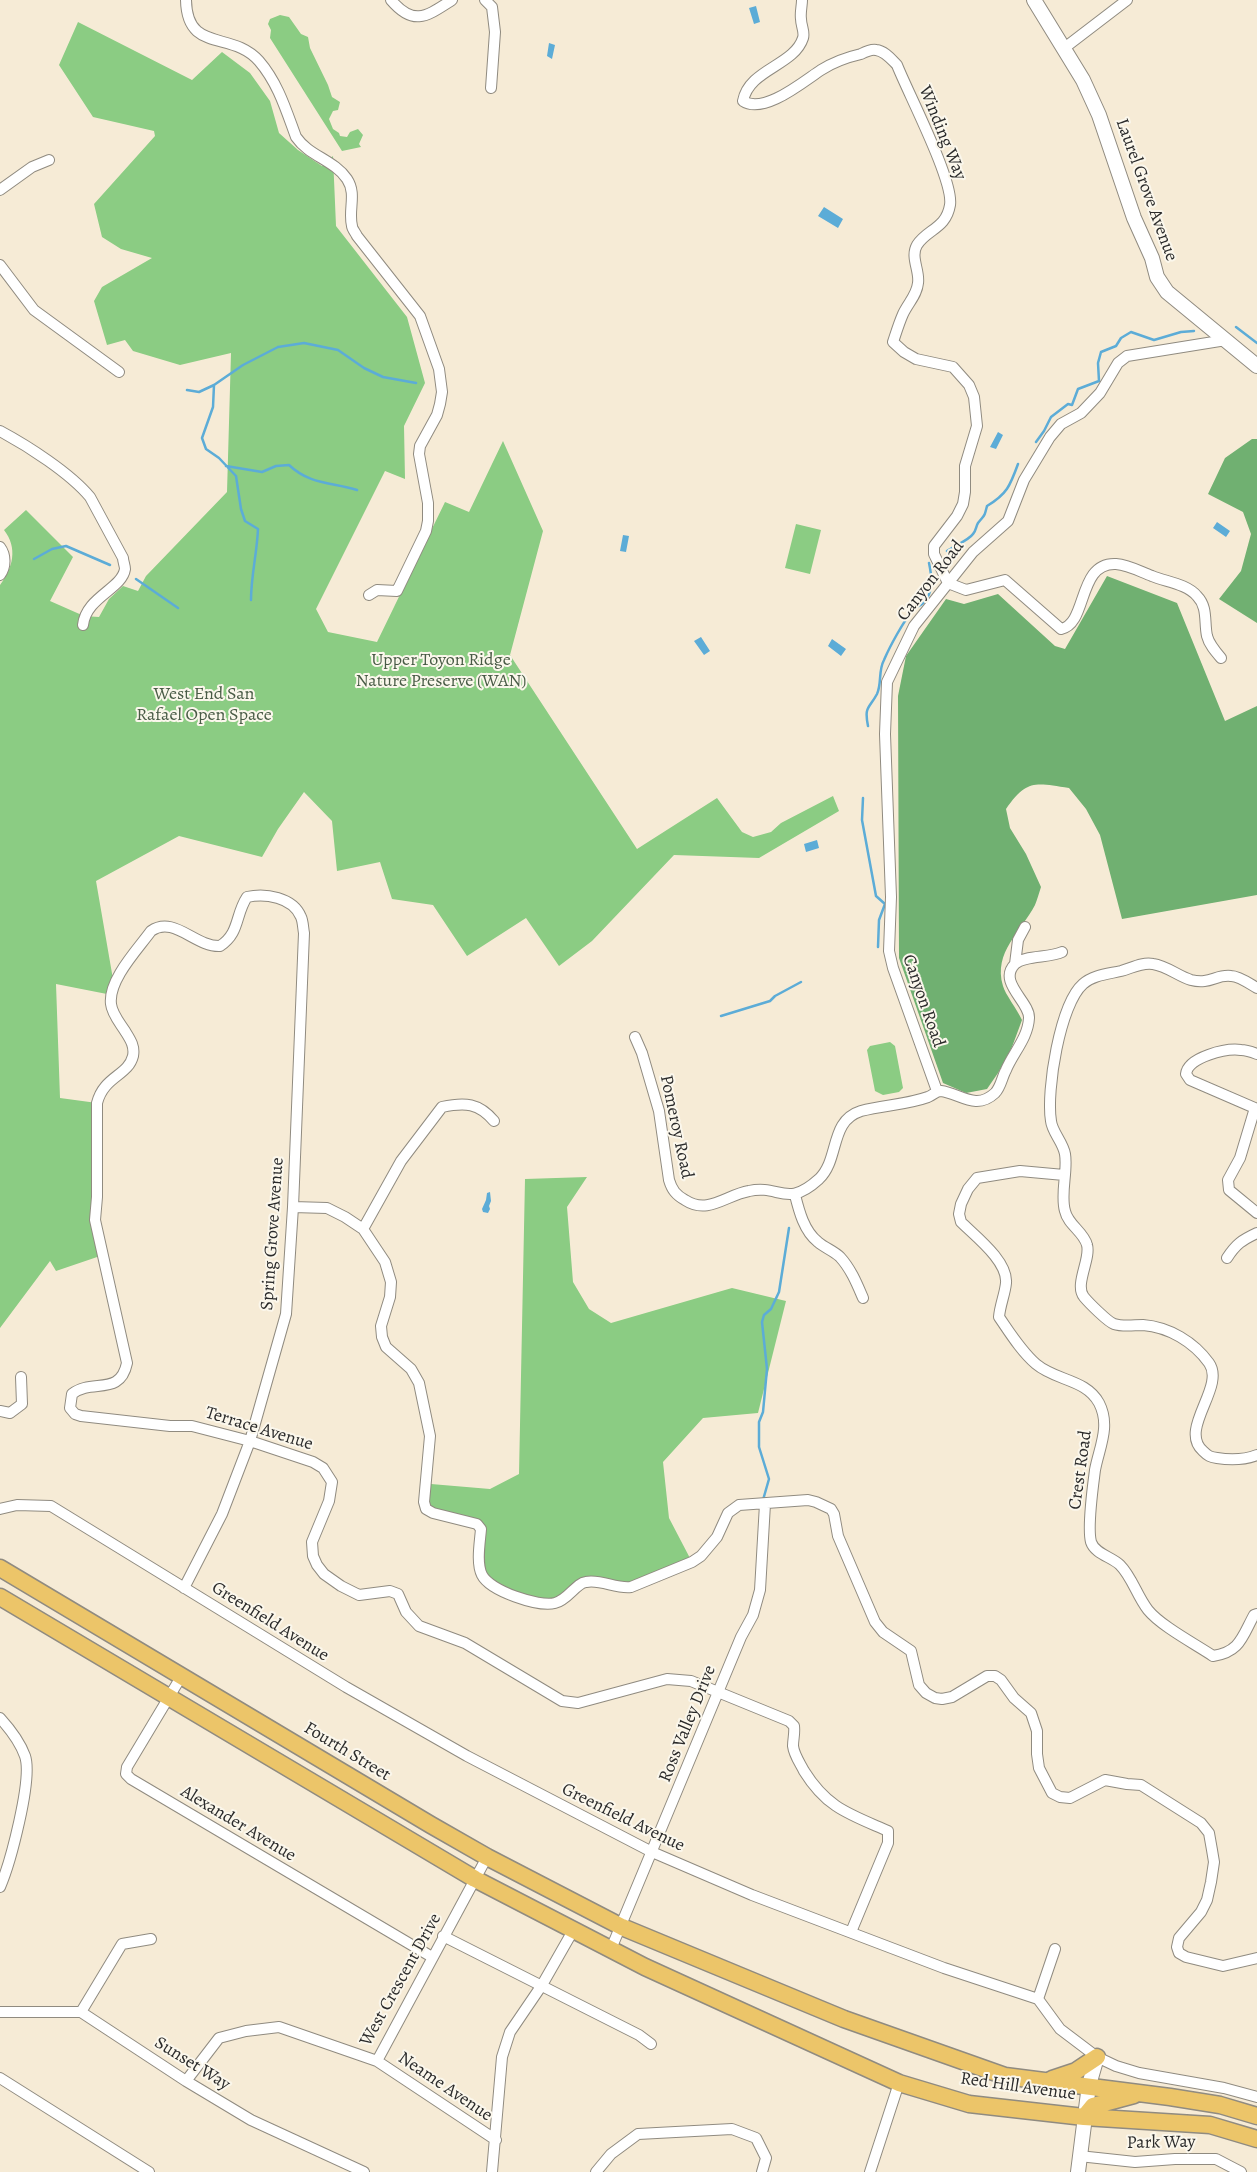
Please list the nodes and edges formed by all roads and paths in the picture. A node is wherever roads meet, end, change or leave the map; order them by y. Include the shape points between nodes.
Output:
1 (186, 0) edge
2 (391, 0) edge
3 (452, 0) edge
4 (485, 0) edge
5 (802, 0) edge
6 (1034, 0) edge
7 (1127, 0) edge
8 (1063, 49) junction
9 (491, 88) dead end
10 (49, 160) dead end
11 (0, 190) edge
12 (0, 265) edge
13 (1226, 340) junction
14 (1257, 366) edge
15 (119, 372) dead end
16 (0, 431) edge
17 (0, 547) edge
18 (0, 575) edge
19 (948, 583) junction
20 (369, 594) dead end
21 (83, 625) dead end
22 (1220, 658) dead end
23 (1025, 927) dead end
24 (1062, 952) dead end
25 (303, 955) joint
26 (1016, 964) junction
27 (1257, 988) edge
28 (635, 1037) dead end
29 (1257, 1054) edge
30 (937, 1092) junction
31 (1256, 1108) edge
32 (494, 1121) dead end
33 (1064, 1175) junction
34 (795, 1195) junction
35 (293, 1207) junction
36 (1257, 1213) edge
37 (363, 1229) junction
38 (1257, 1233) edge
39 (1227, 1258) dead end
40 (863, 1298) dead end
41 (21, 1377) dead end
42 (0, 1411) edge
43 (250, 1441) junction
44 (1257, 1455) edge
45 (765, 1504) junction
46 (0, 1509) edge
47 (0, 1568) edge
48 (184, 1588) junction
49 (0, 1597) edge
50 (1257, 1614) edge
51 (181, 1677) junction
52 (719, 1692) junction
53 (168, 1698) junction
54 (0, 1718) edge
55 (652, 1852) junction
56 (487, 1857) junction
57 (475, 1879) junction
58 (0, 1887) edge
59 (622, 1927) junction
60 (574, 1929) junction
61 (851, 1932) junction
62 (443, 1936) junction
63 (151, 1939) dead end
64 (611, 1949) junction
65 (1055, 1949) dead end
66 (684, 1953) joint
67 (432, 1957) junction
68 (1257, 1958) edge
69 (542, 1985) junction
70 (1038, 1999) junction
71 (0, 2012) edge
72 (81, 2012) junction
73 (651, 2044) dead end
74 (1096, 2057) junction
75 (377, 2060) junction
76 (0, 2078) edge
77 (186, 2081) junction
78 (1047, 2081) junction
79 (899, 2084) junction
80 (1089, 2085) junction
81 (1141, 2092) junction
82 (1257, 2097) edge
83 (1257, 2116) edge
84 (1084, 2117) junction
85 (1257, 2139) edge
86 (496, 2140) junction
87 (1079, 2156) junction
88 (149, 2172) edge
89 (364, 2172) edge
90 (492, 2172) edge
91 (596, 2172) edge
92 (762, 2172) edge
93 (870, 2172) edge
94 (1078, 2172) edge
95 (1241, 2172) edge

1 - 20 street via 186,14 192,27 198,33 238,47 258,60 279,90 296,137 331,162 347,179 352,189 352,226 420,316 439,369 440,404 419,454 428,510 426,531 397,591 377,590
2 - 3 street via 401,12 413,16 427,16
4 - 9 street via 492,7 495,32
5 - 19 street, Winding Way via 803,38 794,51 750,84 743,101 759,105 793,91 823,69 857,55 875,50 886,54 897,66 942,168 948,189 950,203 947,216 917,246 914,254 918,281 916,291 893,342 916,359 953,367 969,384 974,397 977,426 965,466 963,504 934,546 934,554
6 - 8 street, Laurel Grove Avenue
7 - 8 street
8 - 13 street, Laurel Grove Avenue via 1083,80 1099,115 1157,277 1167,292
10 - 11 street via 32,167
12 - 15 street via 34,310
13 - 14 street, Laurel Grove Avenue
13 - 19 street, Canyon Road via 1128,356 1118,363 1100,392 1081,413 1061,424 1050,437 1024,480 1008,522 973,552
16 - 21 street via 83,489 122,558 125,569 122,578 92,604 84,616
17 - 18 street via 5,563
19 - 22 street via 966,590 1005,580 1061,629 1075,618 1095,573 1106,565 1126,566 1192,590 1203,604 1209,642
19 - 30 street, Canyon Road via 914,626 887,682 885,734 891,897 889,951
23 - 26 street via 1018,940
24 - 26 street via 1021,960
25 - 35 street, Spring Grove Avenue
25 - 43 street, Terrace Avenue via 304,933 300,915 292,905 260,894 247,896 233,934 220,946 205,944 164,925 151,931 118,976 112,995 114,1013 134,1047 131,1064 104,1085 97,1103 96,1228 127,1363 122,1378 112,1384 77,1390 72,1394 70,1408 81,1416 192,1426
26 - 30 street via 1010,979 1029,1019 998,1090 979,1101
27 - 33 street via 1232,976 1203,983 1189,980 1154,964 1140,964 1098,975 1085,982 1071,999 1049,1097 1051,1123 1066,1157
28 - 34 street, Pomeroy Road via 659,1111 669,1180 676,1194 686,1202 702,1206 719,1203 750,1190
29 - 31 street via 1240,1050 1212,1054 1186,1068 1190,1080
30 - 34 street via 919,1100 853,1115 840,1128 826,1171
31 - 36 street via 1240,1158 1228,1180 1229,1190
32 - 37 street via 485,1110 471,1105 442,1106 401,1161
33 - 44 street via 1064,1210 1087,1243 1081,1288 1083,1296 1114,1324 1161,1330 1183,1338 1198,1350 1211,1366 1211,1387 1195,1431 1197,1446 1209,1457 1230,1460
33 - 50 street, Crest Road via 1020,1171 977,1178 968,1189 959,1214 961,1222 1001,1263 1006,1282 999,1317 1019,1345 1037,1365 1085,1387 1100,1404 1104,1432 1095,1470 1091,1542 1124,1569 1149,1611 1213,1656 1232,1652
34 - 40 street via 807,1228 815,1239 845,1263
35 - 37 street via 327,1208
35 - 43 street, Spring Grove Avenue via 286,1314
37 - 45 street via 385,1262 391,1282 381,1326 382,1337 386,1347 411,1369 419,1382 430,1436 426,1509 477,1524 480,1529 480,1568 482,1576 491,1585 544,1603 555,1603 582,1582 631,1587 701,1556 717,1537 732,1509
38 - 39 street via 1242,1239
41 - 42 street via 22,1404 10,1413
43 - 48 street, Spring Grove Avenue via 222,1514
43 - 52 street, Terrace Avenue via 313,1462 329,1476 330,1501 312,1542 313,1556 324,1574 350,1592 359,1595 390,1591 398,1594 406,1612 419,1626 465,1643 562,1701 578,1703 667,1679 691,1681
45 - 52 street, Ross Valley Drive via 757,1603
45 - 68 street via 808,1500 826,1506 834,1514 838,1536 875,1622 883,1632 910,1651 926,1693 942,1700 986,1676 1001,1680 1031,1713 1037,1731 1039,1768 1052,1793 1070,1798 1105,1780 1141,1785 1201,1823 1209,1833 1214,1862 1211,1882 1201,1912 1179,1938 1179,1954 1223,1966
46 - 48 street, Greenfield Avenue via 18,1505 51,1506
47 - 51 main road, Fourth Street
48 - 55 street, Greenfield Avenue via 467,1756
49 - 53 main road
51 - 53 street, Alexander Avenue
51 - 56 main road, Fourth Street
52 - 55 street, Ross Valley Drive
52 - 61 street, Terrace Avenue via 794,1726 795,1754 815,1789 844,1812 888,1831 888,1843
53 - 57 main road
53 - 67 street, Alexander Avenue via 127,1767 126,1774 131,1779
54 - 58 street via 12,1730 26,1758 24,1796 8,1868
55 - 59 street, Ross Valley Drive
55 - 61 street, Greenfield Avenue via 752,1895
56 - 57 street, West Crescent Drive
56 - 59 main road, Fourth Street
57 - 60 main road
57 - 62 street, West Crescent Drive
59 - 64 street, Ross Valley Drive
59 - 66 main road, Fourth Street
60 - 64 main road
60 - 69 street
61 - 70 street, Greenfield Avenue via 944,1968
62 - 67 street, West Crescent Drive
62 - 69 street
63 - 72 street via 122,1944
64 - 79 main road, Red Hill Avenue
65 - 70 street
66 - 78 main road, Red Hill Avenue via 844,2019 1005,2076
67 - 75 street, West Crescent Drive
69 - 73 street
69 - 86 street via 510,2032 502,2057
70 - 74 street via 1060,2029
71 - 72 street
72 - 77 street, Sunset Way
74 - 78 main road via 1076,2071
74 - 80 street
74 - 82 street via 1140,2073
75 - 77 street, West Crescent Drive via 279,2027 219,2038
75 - 86 street, Neame Avenue
76 - 88 street
77 - 89 street, Sunset Way via 251,2120
78 - 80 main road, Red Hill Avenue
79 - 84 main road, Red Hill Avenue via 969,2104
79 - 93 street
80 - 81 main road, Red Hill Avenue
80 - 84 street
81 - 83 main road, Red Hill Avenue via 1220,2105
81 - 84 main road via 1093,2106
84 - 85 main road, Red Hill Avenue via 1210,2125
84 - 87 street
86 - 90 street
87 - 94 street
87 - 95 street, Park Way via 1135,2162 1216,2158
91 - 92 street via 611,2154 638,2134 732,2129 756,2138 766,2158

